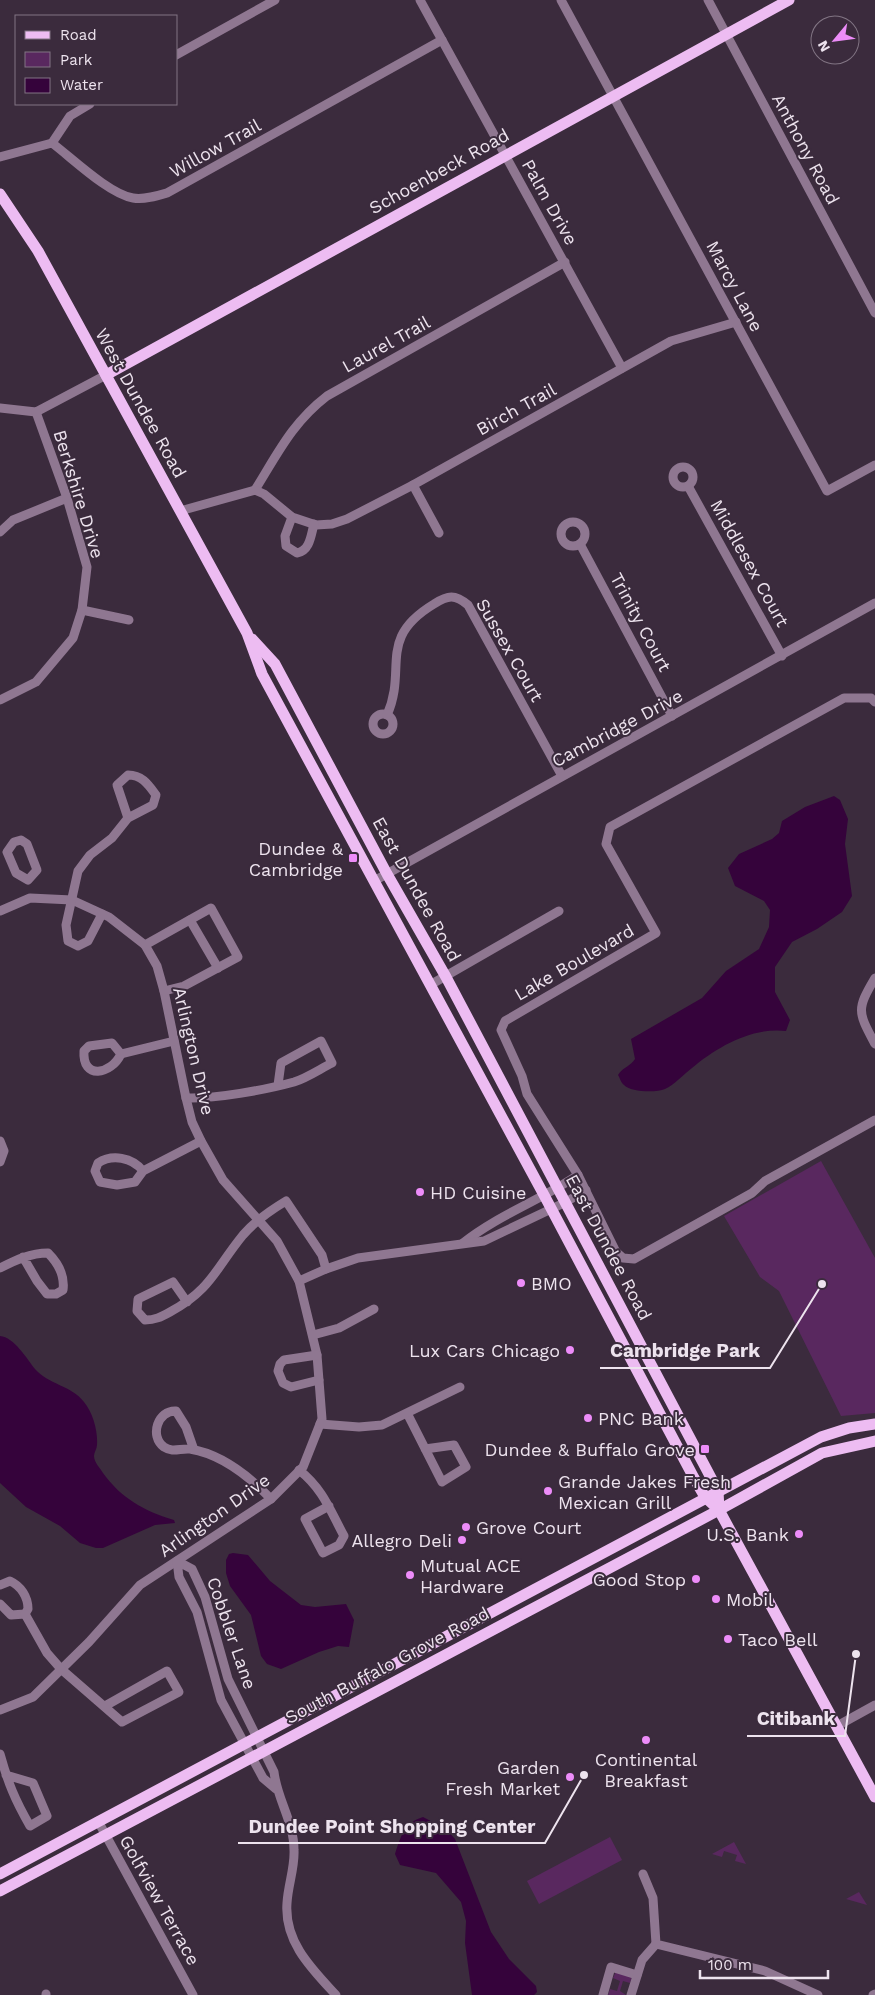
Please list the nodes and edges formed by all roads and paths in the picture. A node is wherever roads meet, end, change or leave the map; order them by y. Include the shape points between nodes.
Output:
1 (276, 0) edge
2 (420, 0) edge
3 (562, 0) edge
4 (708, 0) edge
5 (789, 0) edge
6 (726, 33) junction
7 (442, 40) junction
8 (178, 54) edge
9 (613, 96) junction
10 (88, 105) edge
11 (52, 143) junction
12 (505, 155) junction
13 (0, 156) edge
14 (0, 194) edge
15 (565, 262) junction
16 (875, 313) edge
17 (736, 322) junction
18 (622, 368) junction
19 (106, 375) junction
20 (0, 408) edge
21 (36, 412) junction
22 (875, 465) edge
23 (413, 485) junction
24 (688, 486) dead end
25 (255, 490) junction
26 (67, 498) junction
27 (180, 511) junction
28 (292, 517) junction
29 (314, 524) junction
30 (0, 532) edge
31 (439, 533) dead end
32 (580, 544) dead end
33 (875, 603) edge
34 (82, 610) junction
35 (129, 620) dead end
36 (247, 633) junction
37 (782, 656) junction
38 (0, 700) edge
39 (875, 702) edge
40 (387, 715) dead end
41 (672, 716) junction
42 (562, 776) junction
43 (128, 818) junction
44 (387, 874) junction
45 (28, 880) dead end
46 (374, 881) junction
47 (30, 898) junction
48 (72, 900) junction
49 (0, 911) edge
50 (559, 911) dead end
51 (102, 914) junction
52 (190, 920) junction
53 (145, 945) junction
54 (218, 968) junction
55 (446, 977) junction
56 (875, 978) edge
57 (430, 985) junction
58 (164, 991) junction
59 (174, 1042) junction
60 (875, 1044) edge
61 (121, 1054) dead end
62 (278, 1085) junction
63 (186, 1098) junction
64 (875, 1120) edge
65 (0, 1141) edge
66 (201, 1141) junction
67 (0, 1162) edge
68 (143, 1171) junction
69 (578, 1175) junction
70 (558, 1189) junction
71 (586, 1190) junction
72 (544, 1195) junction
73 (566, 1202) junction
74 (552, 1209) junction
75 (260, 1220) junction
76 (464, 1243) junction
77 (23, 1257) junction
78 (0, 1268) edge
79 (326, 1269) junction
80 (299, 1281) junction
81 (187, 1302) junction
82 (374, 1310) dead end
83 (314, 1335) junction
84 (317, 1355) junction
85 (319, 1380) junction
86 (460, 1387) dead end
87 (408, 1415) junction
88 (320, 1424) junction
89 (875, 1424) edge
90 (875, 1441) edge
91 (425, 1449) junction
92 (194, 1450) junction
93 (299, 1470) junction
94 (718, 1490) junction
95 (705, 1497) junction
96 (271, 1499) junction
97 (329, 1506) junction
98 (719, 1510) junction
99 (177, 1561) junction
100 (0, 1585) edge
101 (0, 1604) edge
102 (25, 1614) junction
103 (61, 1669) junction
104 (875, 1705) edge
105 (105, 1706) junction
106 (0, 1710) edge
107 (837, 1726) junction
108 (260, 1743) junction
109 (247, 1749) junction
110 (0, 1754) edge
111 (6, 1775) junction
112 (276, 1789) junction
113 (875, 1797) edge
114 (98, 1821) junction
115 (106, 1835) junction
116 (0, 1874) edge
117 (643, 1874) dead end
118 (0, 1891) edge
119 (656, 1944) junction
120 (637, 1975) junction
121 (193, 1995) edge
122 (336, 1995) edge
123 (604, 1995) edge
124 (631, 1995) edge
125 (818, 1995) edge

1 - 8 street
2 - 7 street, Palm Drive
3 - 9 street, Marcy Lane
4 - 6 street, Anthony Road
5 - 6 main road, Schoenbeck Road
6 - 9 main road, Schoenbeck Road
6 - 16 street, Anthony Road
7 - 11 street, Willow Trail via 167,194 152,198 133,198 116,192
7 - 12 street, Palm Drive
9 - 12 main road, Schoenbeck Road
9 - 17 street, Marcy Lane
10 - 11 street via 70,116
11 - 13 street
12 - 15 street, Palm Drive
12 - 19 main road, Schoenbeck Road
14 - 19 main road, West Dundee Road via 38,251
15 - 18 street, Palm Drive
15 - 25 street, Laurel Trail via 327,396 294,426
17 - 18 street, Birch Trail via 671,341
17 - 22 street, Marcy Lane via 827,491
18 - 23 street, Birch Trail
19 - 21 street
19 - 27 main road, West Dundee Road
20 - 21 street
21 - 26 street, Berkshire Drive
23 - 29 street, Birch Trail via 347,519 332,524
23 - 31 street
24 - 37 street, Middlesex Court
25 - 27 street
25 - 28 street, Birch Trail
26 - 30 street via 13,520
26 - 34 street, Berkshire Drive via 86,567
27 - 36 main road, West Dundee Road
28 - 29 street, Birch Trail
28 - 29 street via 285,536 286,546 297,553 307,548
32 - 41 street, Trinity Court
33 - 37 street, Cambridge Drive
34 - 35 street
34 - 38 street, Berkshire Drive via 73,638 36,682
36 - 44 main road, East Dundee Road via 275,664
36 - 46 main road, East Dundee Road via 262,674
37 - 41 street, Cambridge Drive
39 - 69 street, Lake Boulevard via 871,698 844,698 610,827 606,844 656,933 505,1021 501,1030 527,1094
40 - 42 street, Sussex Court via 391,706 396,657 405,628 418,614 438,602 451,596 459,597 468,605
41 - 42 street, Cambridge Drive
42 - 44 street, Cambridge Drive
43 - 43 street via 153,805 156,795 137,775 128,776 117,785
43 - 48 street via 112,838 90,855 78,872
44 - 46 street, Cambridge Drive
44 - 55 main road, East Dundee Road
45 - 47 street
46 - 57 main road, East Dundee Road
47 - 48 street, Arlington Drive
47 - 49 street, Arlington Drive
48 - 51 street, Arlington Drive
48 - 51 street via 66,925 68,941 73,945 88,941
50 - 55 street
51 - 53 street, Arlington Drive
52 - 53 street
52 - 54 street
52 - 54 street via 211,908 238,957
53 - 58 street, Arlington Drive via 157,966
54 - 58 street via 184,986
55 - 57 street
55 - 70 main road, East Dundee Road
56 - 60 street via 862,999 860,1013
57 - 72 main road, East Dundee Road
58 - 59 street, Arlington Drive
59 - 61 street
59 - 63 street, Arlington Drive
62 - 62 street via 332,1063 322,1041 281,1063
62 - 63 street via 221,1096
63 - 66 street, Arlington Drive
64 - 71 street, Lake Boulevard via 765,1181 752,1194 634,1259 623,1258 616,1252
65 - 67 street via 4,1151
66 - 68 street
66 - 75 street, Arlington Drive via 223,1180
68 - 68 street via 126,1159 115,1158 98,1163 95,1171 100,1182 117,1185 135,1182
69 - 70 street
69 - 71 street, Lake Boulevard
70 - 72 street
70 - 73 main road, East Dundee Road
71 - 73 street
72 - 74 main road, East Dundee Road
72 - 76 street via 479,1231
73 - 74 street
73 - 94 main road, East Dundee Road
74 - 76 street via 484,1241
74 - 95 main road, East Dundee Road
75 - 79 street via 286,1201 322,1254
75 - 80 street, Arlington Drive via 277,1241
75 - 81 street via 244,1234 209,1283
76 - 79 street via 358,1258
77 - 77 street via 36,1282 47,1294 64,1290 64,1279 48,1253
77 - 78 street
79 - 80 street
80 - 83 street, Arlington Drive
81 - 81 street via 172,1282 138,1299 137,1310 144,1320 154,1320
82 - 83 street via 339,1328
83 - 84 street, Arlington Drive
84 - 85 street, Arlington Drive
84 - 85 street via 284,1360 278,1372 283,1383 291,1387
85 - 88 street, Arlington Drive
86 - 87 street
87 - 88 street via 382,1425
87 - 91 street
88 - 93 street, Arlington Drive
89 - 94 main road, South Buffalo Grove Road via 821,1437
90 - 98 main road, South Buffalo Grove Road via 822,1453
91 - 91 street via 442,1482 466,1467 454,1445
92 - 92 street via 186,1426 176,1411 169,1410 160,1418 156,1432 160,1444 175,1451
92 - 96 street via 210,1454 255,1482
93 - 96 street, Arlington Drive
93 - 97 street via 316,1484
94 - 95 main road, South Buffalo Grove Road
94 - 98 main road, East Dundee Road
95 - 98 main road, East Dundee Road
95 - 108 main road, South Buffalo Grove Road
96 - 99 street, Arlington Drive
97 - 97 street via 305,1519 323,1553 339,1545 344,1536
98 - 107 main road
98 - 108 main road, South Buffalo Grove Road
99 - 103 street, Arlington Drive via 140,1585
99 - 108 street, Cobbler Lane via 192,1569 205,1597 228,1679
99 - 109 street, Cobbler Lane via 179,1577 197,1612 216,1687
100 - 102 street via 10,1581 17,1584 28,1605
101 - 102 street via 11,1615
102 - 103 street via 47,1653
103 - 105 street
103 - 106 street, Arlington Drive via 33,1697
104 - 107 street
105 - 105 street via 122,1722 179,1692 168,1671
107 - 113 main road
108 - 109 main road, South Buffalo Grove Road
108 - 112 street, Cobbler Lane via 274,1772
109 - 112 street, Cobbler Lane via 263,1778
109 - 114 main road, South Buffalo Grove Road
109 - 115 main road, South Buffalo Grove Road
110 - 111 street
111 - 111 street via 10,1790 30,1826 48,1816 33,1783
112 - 122 street via 291,1826 294,1850 287,1906 293,1941 304,1960
114 - 115 street, Golfview Terrace
114 - 116 main road, South Buffalo Grove Road
115 - 118 main road, South Buffalo Grove Road
115 - 121 street, Golfview Terrace
117 - 119 street via 653,1898
119 - 120 street via 642,1960
119 - 125 street via 765,1971
120 - 123 street via 612,1967
120 - 124 street

